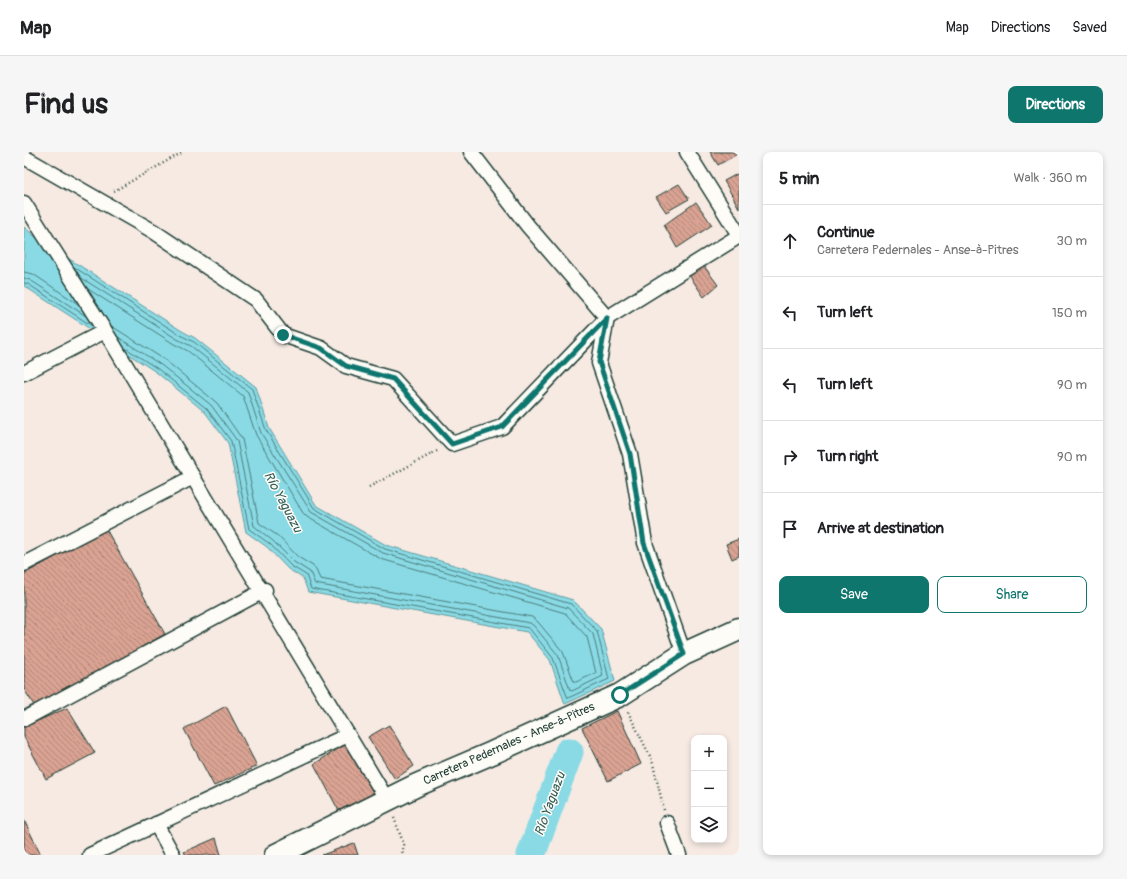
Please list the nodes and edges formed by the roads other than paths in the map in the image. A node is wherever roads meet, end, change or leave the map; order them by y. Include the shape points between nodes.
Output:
1 (471, 152) edge
2 (687, 152) edge
3 (24, 157) edge
4 (24, 203) edge
5 (739, 236) edge
6 (607, 318) junction
7 (105, 331) junction
8 (24, 373) edge
9 (193, 477) junction
10 (24, 564) edge
11 (265, 590) dead end
12 (739, 629) edge
13 (684, 654) junction
14 (24, 719) edge
15 (348, 735) junction
16 (387, 800) junction
17 (667, 823) road end
18 (156, 824) junction
19 (90, 855) edge
20 (173, 855) edge
21 (276, 855) edge
22 (679, 855) edge

1 - 6 street via 528,226
2 - 5 street
3 - 6 street via 153,231 256,300 283,335 321,348 346,366 393,379 452,444 502,427
4 - 7 street
5 - 6 street
6 - 13 street via 599,362 630,454 644,543
7 - 8 street
7 - 9 street
9 - 10 street
9 - 15 street
11 - 14 street
12 - 13 main road, Carretera Pedernales - Anse-à-Pitres
13 - 16 main road, Carretera Pedernales - Anse-à-Pitres via 620,695
15 - 16 street
15 - 18 street
16 - 21 main road, Carretera Pedernales - Anse-à-Pitres
17 - 22 street
18 - 19 street
18 - 20 street

